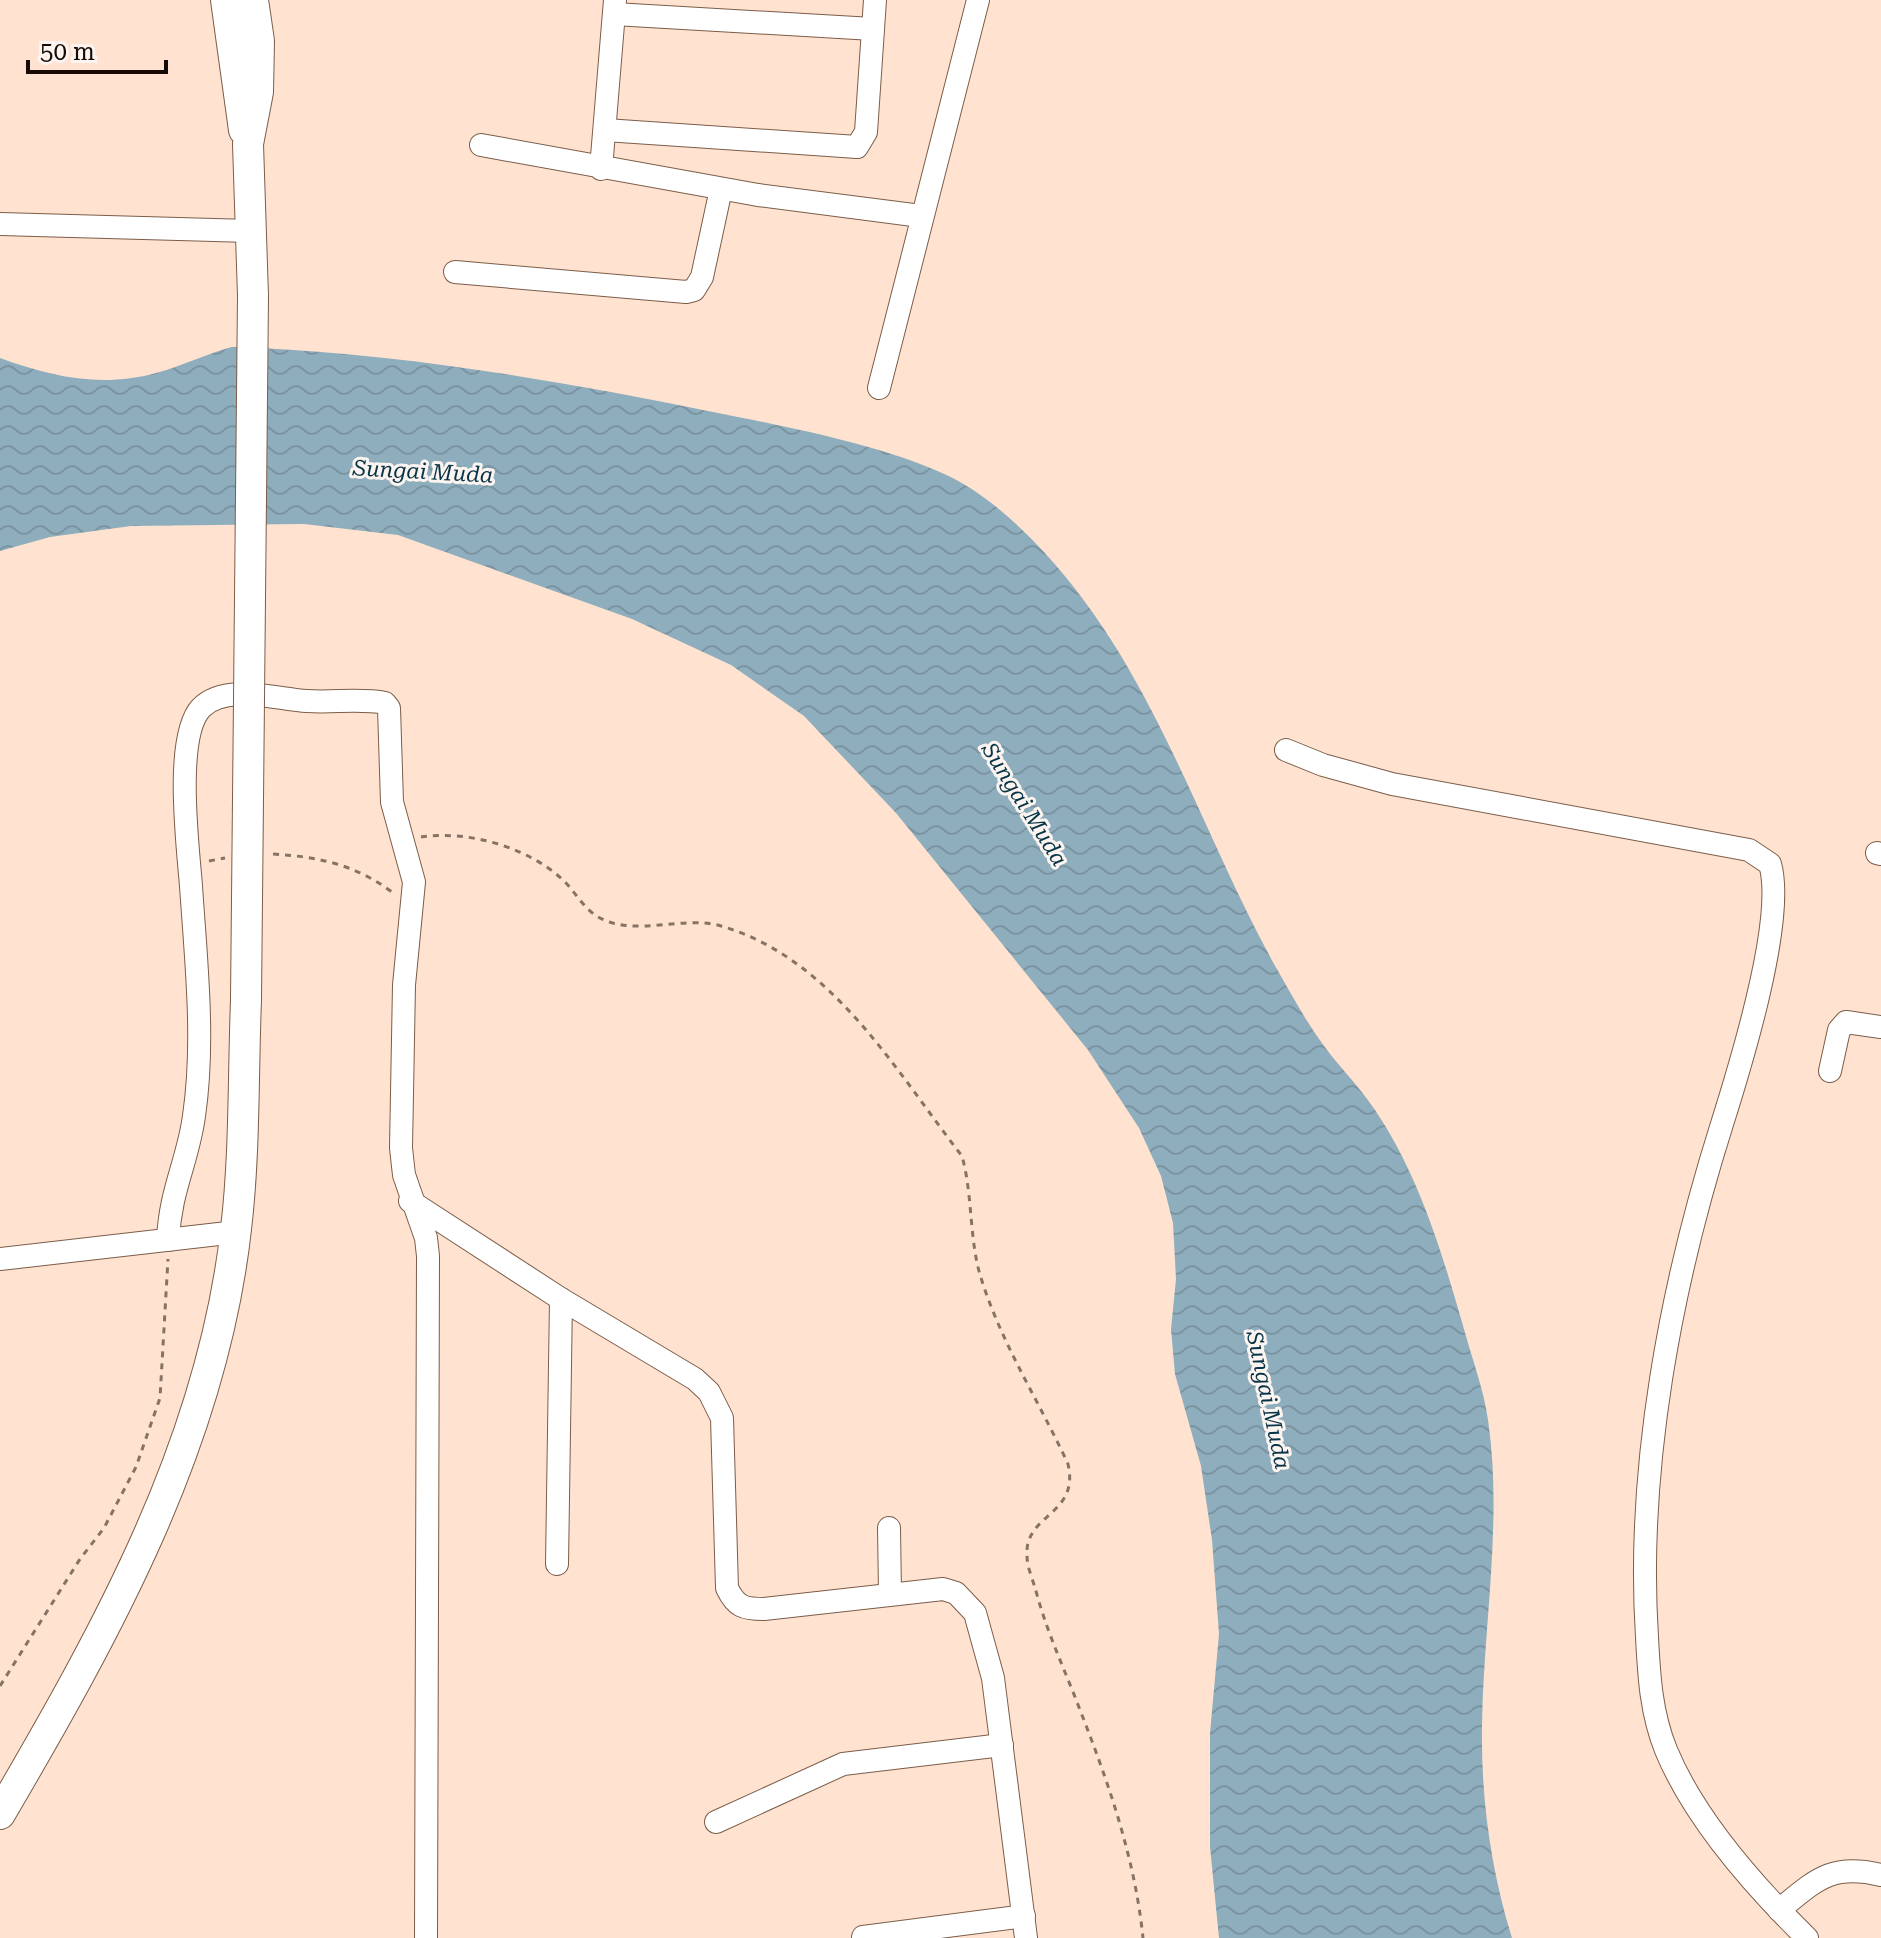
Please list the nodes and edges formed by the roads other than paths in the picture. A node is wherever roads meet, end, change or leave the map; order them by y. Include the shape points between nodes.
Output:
1 (226, 0) edge
2 (253, 0) edge
3 (875, 0) edge
4 (978, 0) edge
5 (615, 7) edge
6 (873, 29) junction
7 (605, 130) junction
8 (248, 144) junction
9 (481, 145) dead end
10 (601, 169) junction
11 (721, 189) junction
12 (921, 216) junction
13 (0, 224) edge
14 (250, 231) junction
15 (455, 272) dead end
16 (879, 388) dead end
17 (1286, 750) dead end
18 (1881, 1027) edge
19 (1830, 1071) dead end
20 (410, 1201) junction
21 (236, 1232) junction
22 (168, 1240) junction
23 (0, 1259) edge
24 (561, 1299) junction
25 (889, 1528) dead end
26 (557, 1564) dead end
27 (890, 1593) junction
28 (1002, 1745) junction
29 (0, 1814) edge
30 (716, 1822) dead end
31 (1881, 1875) edge
32 (1779, 1910) junction
33 (1025, 1927) edge
34 (863, 1937) edge
35 (426, 1938) edge
36 (1807, 1938) edge

1 - 8 main road via 239,114
2 - 8 main road via 258,92
3 - 6 street
4 - 12 street
5 - 6 street
5 - 7 street
6 - 7 street via 866,132 857,147
7 - 10 street
8 - 14 main road
9 - 10 street
10 - 11 street
11 - 12 street
11 - 15 street via 702,277 694,290
12 - 16 street
13 - 14 street
14 - 21 main road, bridge via 246,1000
17 - 32 street via 1392,784 1749,850 1770,864 1769,937 1747,1045 1698,1203 1671,1320 1645,1543 1645,1609 1650,1690 1666,1751 1687,1793
18 - 19 street via 1846,1022 1839,1030
20 - 22 street via 401,1148 411,861 392,802 389,708 385,703 237,695 211,700 190,727 184,801 196,961 197,1095 172,1193
20 - 24 street
20 - 35 street via 428,1256
21 - 22 street
21 - 29 main road via 205,1384 179,1467 116,1605
22 - 23 street
24 - 26 street
24 - 27 street via 695,1379 717,1404 722,1418 727,1588 733,1601 744,1609 764,1609
25 - 27 street
27 - 28 street via 943,1589 956,1593 975,1613 993,1678
28 - 30 street via 843,1764
28 - 33 street
31 - 32 street via 1833,1871
32 - 36 street
33 - 34 street

